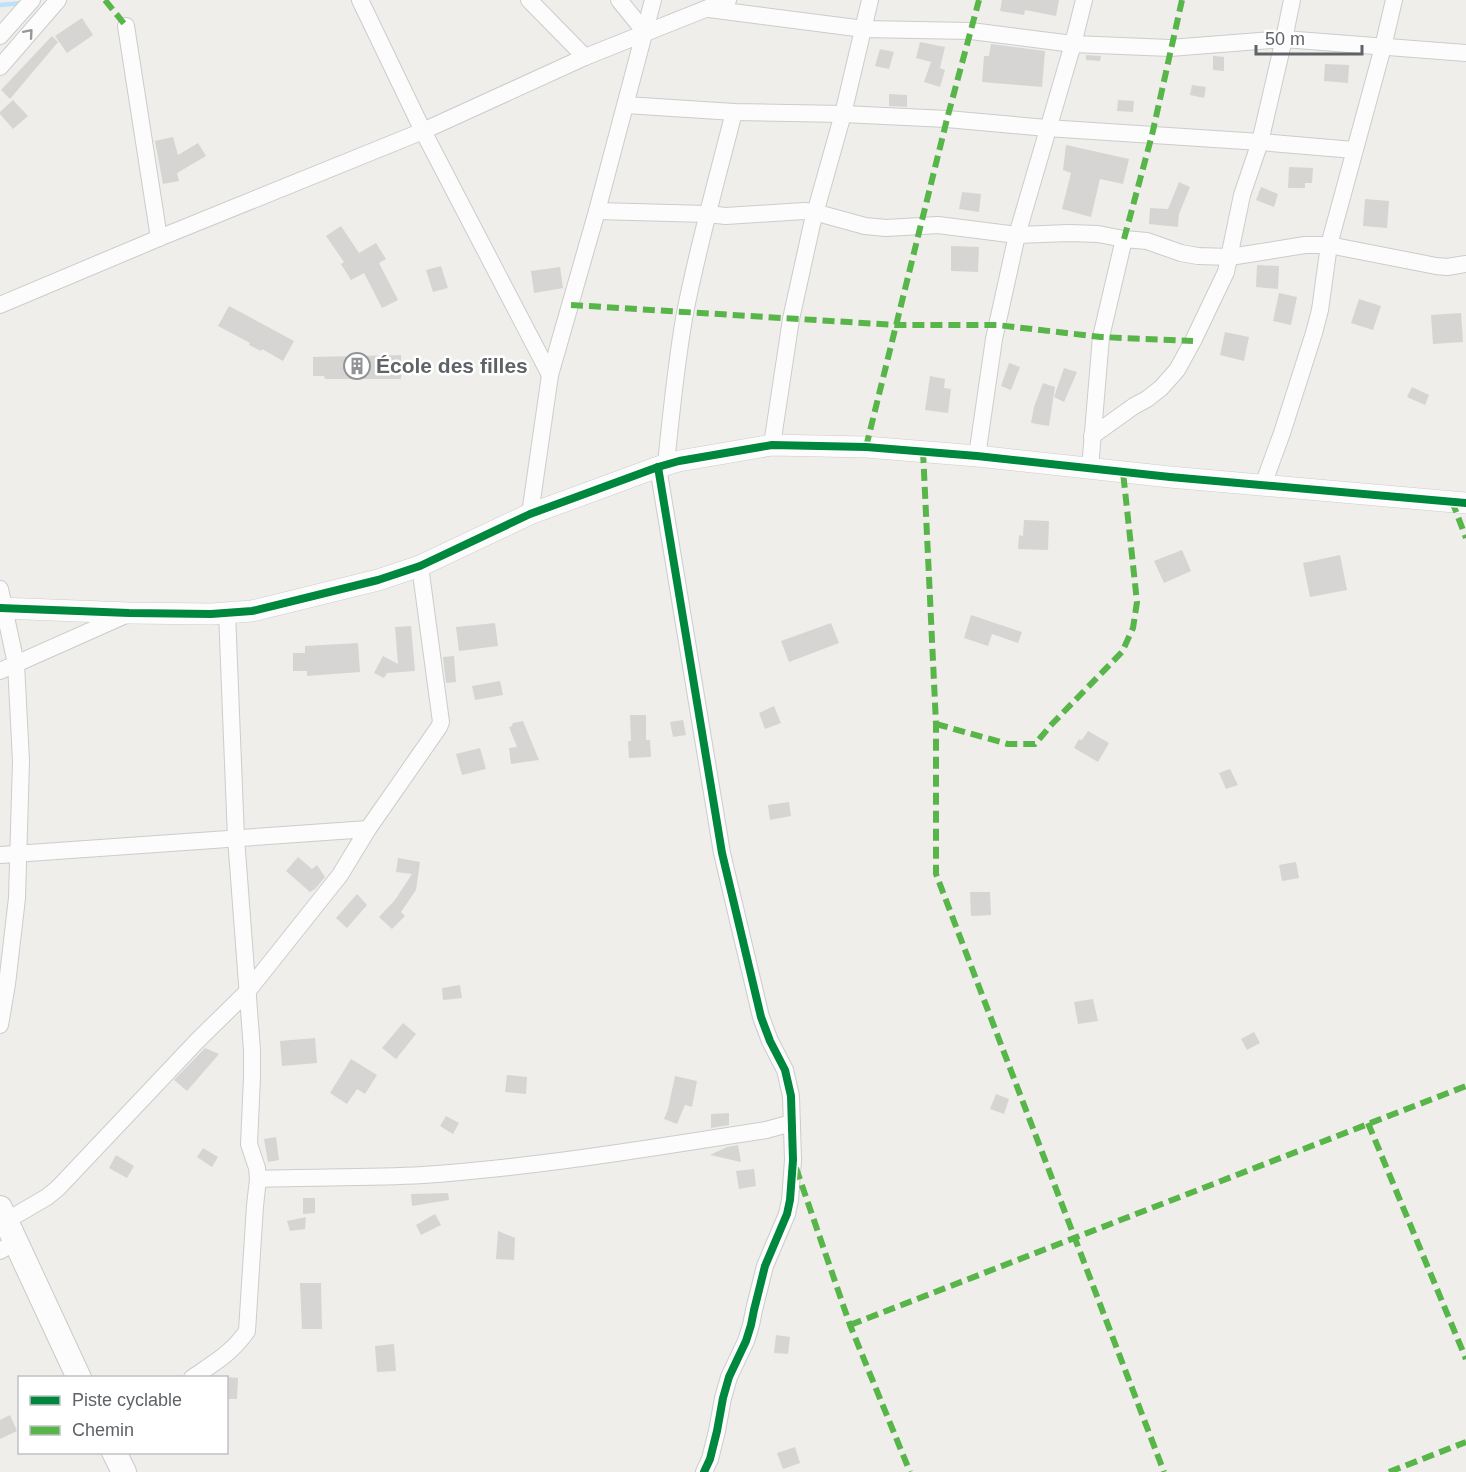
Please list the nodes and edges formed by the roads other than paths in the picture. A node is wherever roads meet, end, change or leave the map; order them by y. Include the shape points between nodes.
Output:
1 (32, 0) edge
2 (58, 0) edge
3 (360, 0) edge
4 (529, 0) edge
5 (619, 0) edge
6 (652, 0) edge
7 (728, 0) edge
8 (870, 0) edge
9 (1084, 0) edge
10 (1292, 0) edge
11 (1394, 0) edge
12 (705, 8) junction
13 (126, 27) dead end
14 (864, 29) junction
15 (645, 32) junction
16 (0, 36) edge
17 (1284, 39) junction
18 (1073, 44) junction
19 (1383, 47) junction
20 (1466, 53) edge
21 (585, 57) junction
22 (0, 67) edge
23 (626, 105) junction
24 (734, 112) junction
25 (843, 114) junction
26 (1047, 128) junction
27 (423, 131) junction
28 (1260, 142) junction
29 (1354, 150) junction
30 (597, 211) junction
31 (814, 212) junction
32 (707, 214) junction
33 (1017, 235) junction
34 (159, 238) junction
35 (1124, 239) junction
36 (1329, 245) junction
37 (1230, 257) junction
38 (1466, 264) edge
39 (0, 305) edge
40 (550, 375) junction
41 (1092, 436) junction
42 (772, 445) junction
43 (977, 456) junction
44 (662, 466) junction
45 (1090, 468) junction
46 (1263, 485) junction
47 (1466, 503) edge
48 (530, 514) junction
49 (420, 566) junction
50 (1, 602) edge
51 (227, 613) junction
52 (129, 614) junction
53 (16, 664) junction
54 (0, 671) edge
55 (368, 829) junction
56 (236, 838) junction
57 (18, 854) junction
58 (0, 855) edge
59 (247, 992) junction
60 (0, 1025) edge
61 (792, 1123) junction
62 (258, 1179) junction
63 (5, 1231) edge
64 (78, 1376) edge
65 (194, 1376) edge
66 (115, 1454) edge
67 (124, 1472) edge
68 (704, 1472) edge

1 - 16 street
22 -> 2 street
3 - 27 street
4 - 21 street
5 - 15 street
6 - 15 street
7 - 12 street
8 - 14 street
9 - 18 street
10 - 17 street
11 - 19 street
12 - 14 street
12 - 15 street
13 - 34 street
14 - 18 street via 971,31
14 - 25 street
15 - 21 street
15 - 23 street
17 - 18 street via 1170,48
17 - 19 street
17 - 28 street
18 - 26 street
19 - 20 street
19 - 29 street
21 - 27 street
23 - 24 street
23 - 30 street
24 - 25 street
24 - 32 street
25 - 26 street
25 - 31 street
26 - 28 street
26 - 33 street
27 - 34 street
27 - 40 street
28 - 29 street
28 - 37 street via 1242,195
29 - 36 street
30 - 32 street
30 - 40 street
31 - 32 street
31 - 33 street via 865,226 938,225
31 - 42 street via 791,319
32 - 44 street via 685,312
33 - 35 street via 1086,233
33 - 43 street via 994,339
34 - 39 street
35 - 37 street via 1180,253
35 - 41 street via 1101,337
36 - 37 street
36 - 38 street via 1420,264
36 - 46 street via 1314,333
37 - 41 street via 1177,370 1147,399
40 - 48 street
41 - 45 street
42 - 43 street via 876,447
42 - 44 street
43 - 45 street
44 - 48 street
44 - 61 street via 722,853 762,1017 789,1081
45 - 46 street
46 - 47 street
48 - 49 street
49 - 51 street via 252,611
49 - 55 street via 441,722
50 - 52 street
50 - 53 street
51 - 52 street
51 - 56 street
52 - 53 street
53 - 54 street
53 - 57 street via 21,761
55 - 56 street
55 - 59 street via 340,875
56 - 57 street
56 - 59 street
57 - 58 street
57 - 60 street via 16,915
59 - 62 street via 252,1050 249,1144
59 - 63 street via 58,1188
61 - 62 street via 774,1129 536,1164 402,1176
61 - 68 street via 793,1160 787,1214 765,1266 746,1341 729,1377
62 - 65 street via 246,1331 228,1353
63 - 64 main road
66 - 67 main road

